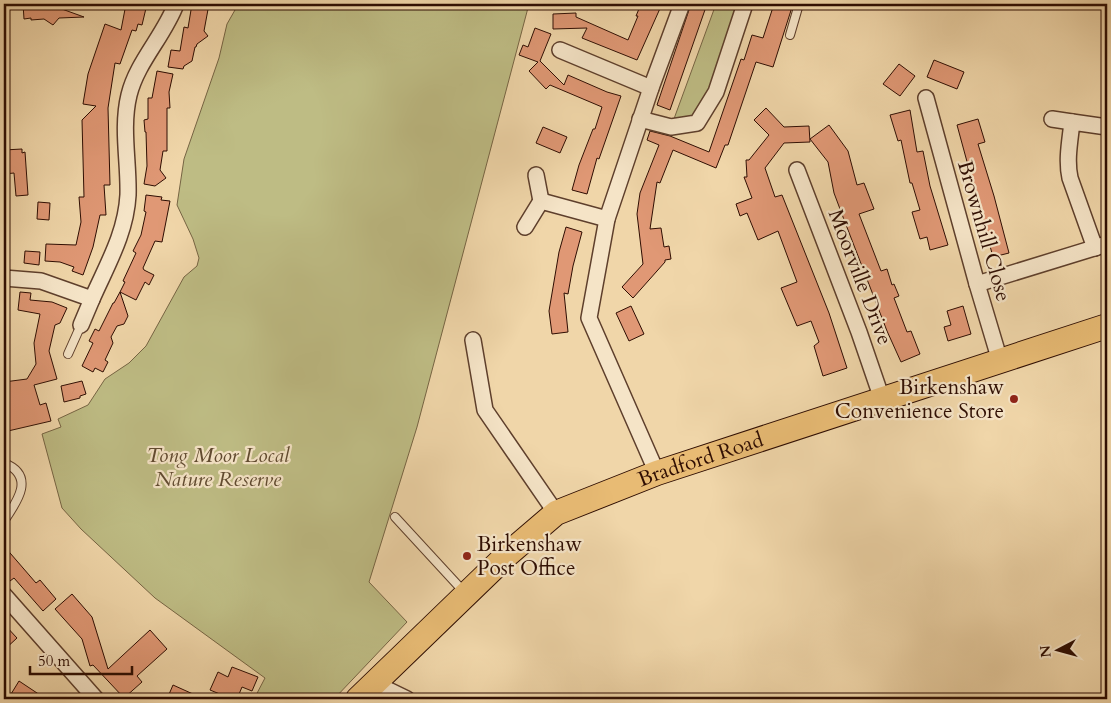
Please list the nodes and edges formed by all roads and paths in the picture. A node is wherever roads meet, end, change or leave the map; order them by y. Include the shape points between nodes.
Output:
1 (176, 4) edge
2 (682, 4) edge
3 (744, 4) edge
4 (799, 4) edge
5 (790, 35) dead end
6 (560, 50) dead end
7 (651, 88) junction
8 (933, 106) dead end
9 (640, 118) junction
10 (1052, 119) dead end
11 (1072, 122) junction
12 (1107, 127) edge
13 (796, 170) dead end
14 (536, 175) dead end
15 (541, 201) junction
16 (607, 219) junction
17 (525, 227) dead end
18 (1101, 246) edge
19 (4, 278) edge
20 (977, 284) junction
21 (92, 299) junction
22 (81, 325) joint
23 (1107, 326) edge
24 (473, 340) dead end
25 (68, 354) dead end
26 (1000, 361) junction
27 (882, 399) junction
28 (4, 464) edge
29 (657, 472) junction
30 (556, 513) junction
31 (395, 517) dead end
32 (4, 521) edge
33 (4, 594) edge
34 (466, 595) junction
35 (366, 691) edge
36 (96, 699) edge
37 (407, 699) edge

1 - 21 street via 164,30 138,70 130,93 126,120 127,208 121,235
2 - 7 street
3 - 9 street via 716,92 697,123 671,127
4 - 5 lane
6 - 7 street
7 - 9 street
8 - 20 street, Brownhill Close
9 - 16 street
10 - 11 street
11 - 12 street
11 - 18 street via 1068,169
13 - 27 street, Moorville Drive
14 - 15 street
15 - 16 street
15 - 17 street
16 - 29 street via 589,318
18 - 20 street
19 - 21 street via 50,283
20 - 26 street, Brownhill Close
21 - 22 street
22 - 25 lane
23 - 26 main road, Bradford Road
24 - 30 street via 486,410
26 - 27 main road, Bradford Road
27 - 29 main road, Bradford Road
28 - 32 lane via 19,474 22,483 20,494
29 - 30 main road, Bradford Road
30 - 34 main road, Bradford Road via 506,555
31 - 34 lane
33 - 36 street
34 - 35 main road, Bradford Road
35 - 37 street

